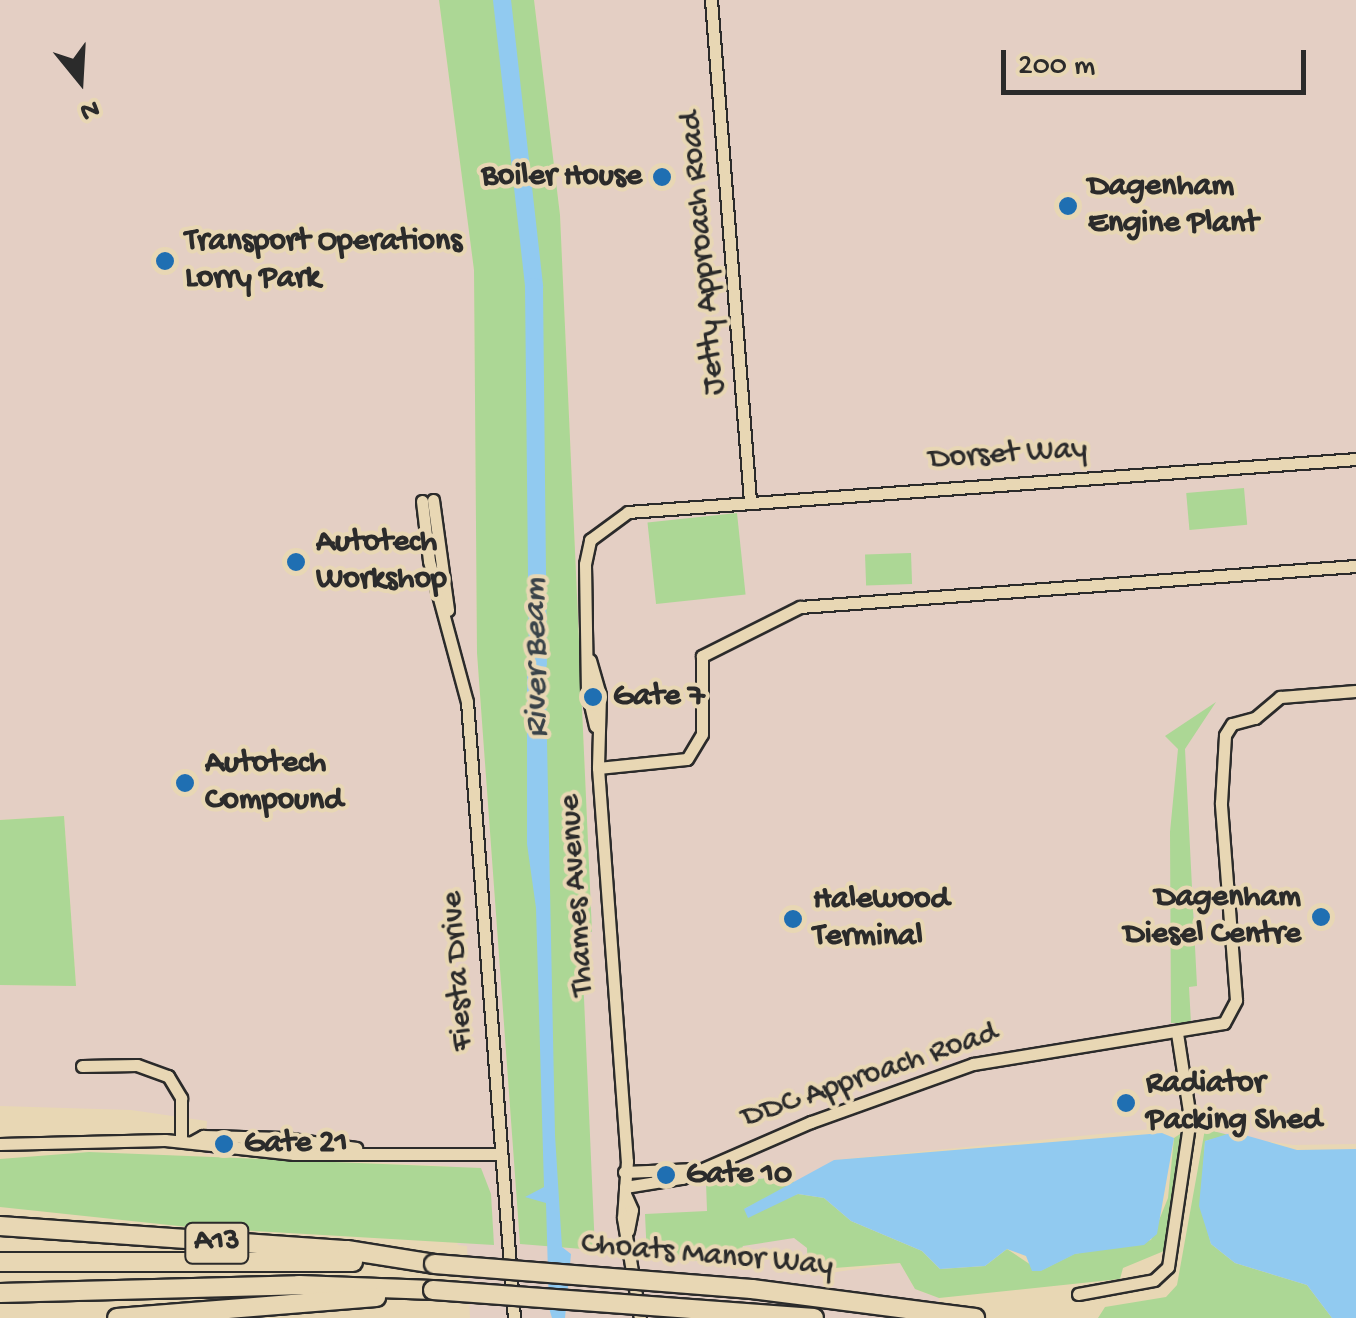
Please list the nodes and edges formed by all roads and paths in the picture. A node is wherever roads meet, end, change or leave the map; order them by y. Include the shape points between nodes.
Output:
1 (711, 0) edge
2 (1356, 459) edge
3 (428, 500) dead end
4 (750, 500) junction
5 (664, 506) joint
6 (1356, 566) edge
7 (1356, 691) edge
8 (598, 768) junction
9 (1178, 1033) junction
10 (82, 1066) dead end
11 (186, 1142) junction
12 (0, 1144) edge
13 (499, 1154) junction
14 (696, 1168) junction
15 (624, 1171) junction
16 (625, 1190) junction
17 (0, 1226) edge
18 (0, 1262) edge
19 (434, 1264) junction
20 (433, 1290) junction
21 (0, 1293) edge
22 (1078, 1294) dead end
23 (633, 1300) junction
24 (513, 1317) edge
25 (117, 1318) edge
26 (628, 1318) edge
27 (640, 1318) edge
28 (814, 1318) edge
29 (975, 1318) edge

1 - 4 street, Jetty Approach Road
2 - 4 street, Dorset Way
3 - 13 street, Fiesta Drive via 429,561 467,702
4 - 5 street, Dorset Way
5 - 8 street, Thames Avenue via 617,516 590,540 583,578 600,695
6 - 8 street via 800,608 702,656 702,734 687,760
7 - 9 street, DDC Approach Road via 1280,696 1225,735 1221,803 1235,1009 1218,1026
8 - 15 street, Thames Avenue
9 - 14 street, DDC Approach Road via 973,1064
9 - 22 street via 1190,1118 1168,1266 1154,1280
10 - 11 street via 138,1066 168,1076 182,1098
11 - 12 street
11 - 13 street via 218,1150
13 - 24 street, Fiesta Drive
14 - 15 street
14 - 16 street, DDC Approach Road via 676,1180
15 - 16 street, Thames Avenue
16 - 23 street, Thames Avenue via 632,1210
17 - 19 highway, A13 via 348,1250
18 - 19 highway, A13
19 - 29 highway, Choats Manor Way / A13, bridge via 752,1289
20 - 21 highway, A13 via 299,1284
20 - 25 highway, A13
20 - 28 highway, Choats Manor Way / A13, bridge
23 - 26 street, Thames Avenue
23 - 27 street, Thames Avenue

